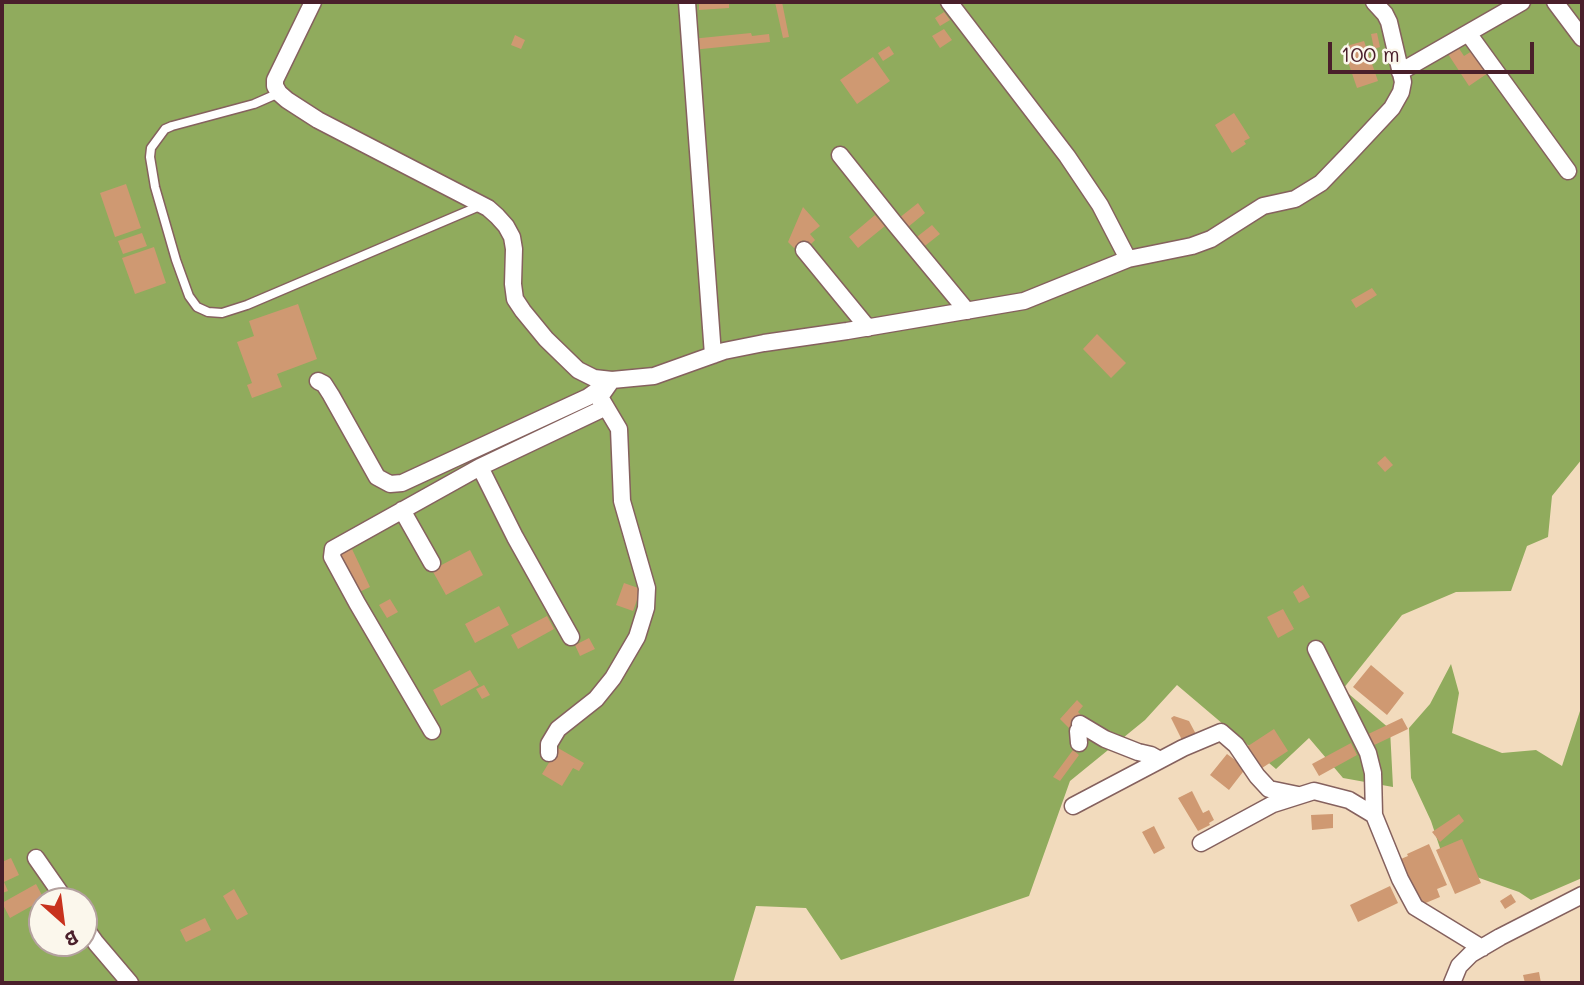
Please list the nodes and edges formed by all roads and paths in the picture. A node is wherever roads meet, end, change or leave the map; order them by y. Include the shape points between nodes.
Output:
1 (313, 2) edge
2 (687, 2) edge
3 (949, 2) edge
4 (1374, 2) edge
5 (1522, 2) edge
6 (1555, 2) edge
7 (1468, 33) junction
8 (1582, 38) edge
9 (1400, 72) junction
10 (279, 93) junction
11 (840, 155) dead end
12 (1568, 171) dead end
13 (482, 205) junction
14 (804, 250) dead end
15 (1128, 259) junction
16 (967, 311) junction
17 (868, 328) junction
18 (713, 355) junction
19 (612, 380) junction
20 (318, 381) dead end
21 (600, 397) junction
22 (480, 467) junction
23 (402, 510) junction
24 (432, 563) dead end
25 (571, 637) dead end
26 (1315, 649) dead end
27 (432, 732) dead end
28 (1079, 743) dead end
29 (549, 753) dead end
30 (1160, 760) junction
31 (1298, 795) junction
32 (1073, 806) dead end
33 (1374, 815) junction
34 (1201, 843) dead end
35 (36, 858) dead end
36 (56, 887) edge
37 (1582, 895) edge
38 (98, 945) edge
39 (1482, 948) junction
40 (130, 983) edge
41 (1452, 983) edge

1 - 10 street via 275,80
2 - 18 street
3 - 15 street via 1067,156
4 - 9 street via 1389,22
5 - 7 street
6 - 8 street
7 - 9 street
7 - 12 street
9 - 15 street via 1401,92 1392,108 1311,190 1264,206 1192,246
10 - 13 street via 318,120
10 - 13 lane via 173,126 151,148 155,187 189,296 197,307 222,313
11 - 16 street
13 - 19 street via 512,237 515,299 523,312 578,370
14 - 17 street
15 - 16 street via 1024,301
16 - 17 street
17 - 18 street
18 - 19 street via 654,376
19 - 20 street via 588,397 402,483 390,484 377,477 331,395
19 - 21 street
21 - 22 street via 602,409
21 - 29 street via 619,429 622,501 647,588 646,608 637,637 613,678 596,699 558,729
22 - 23 street
22 - 25 street
23 - 24 street
23 - 27 street via 333,549 332,557
26 - 33 street via 1368,752
28 - 30 street via 1081,725
30 - 31 street via 1221,733 1236,745 1269,789
30 - 32 street
31 - 33 street via 1314,791 1349,800
31 - 34 street
33 - 39 street via 1415,907
35 - 36 street
37 - 39 street
38 - 40 street
39 - 41 street via 1459,966

